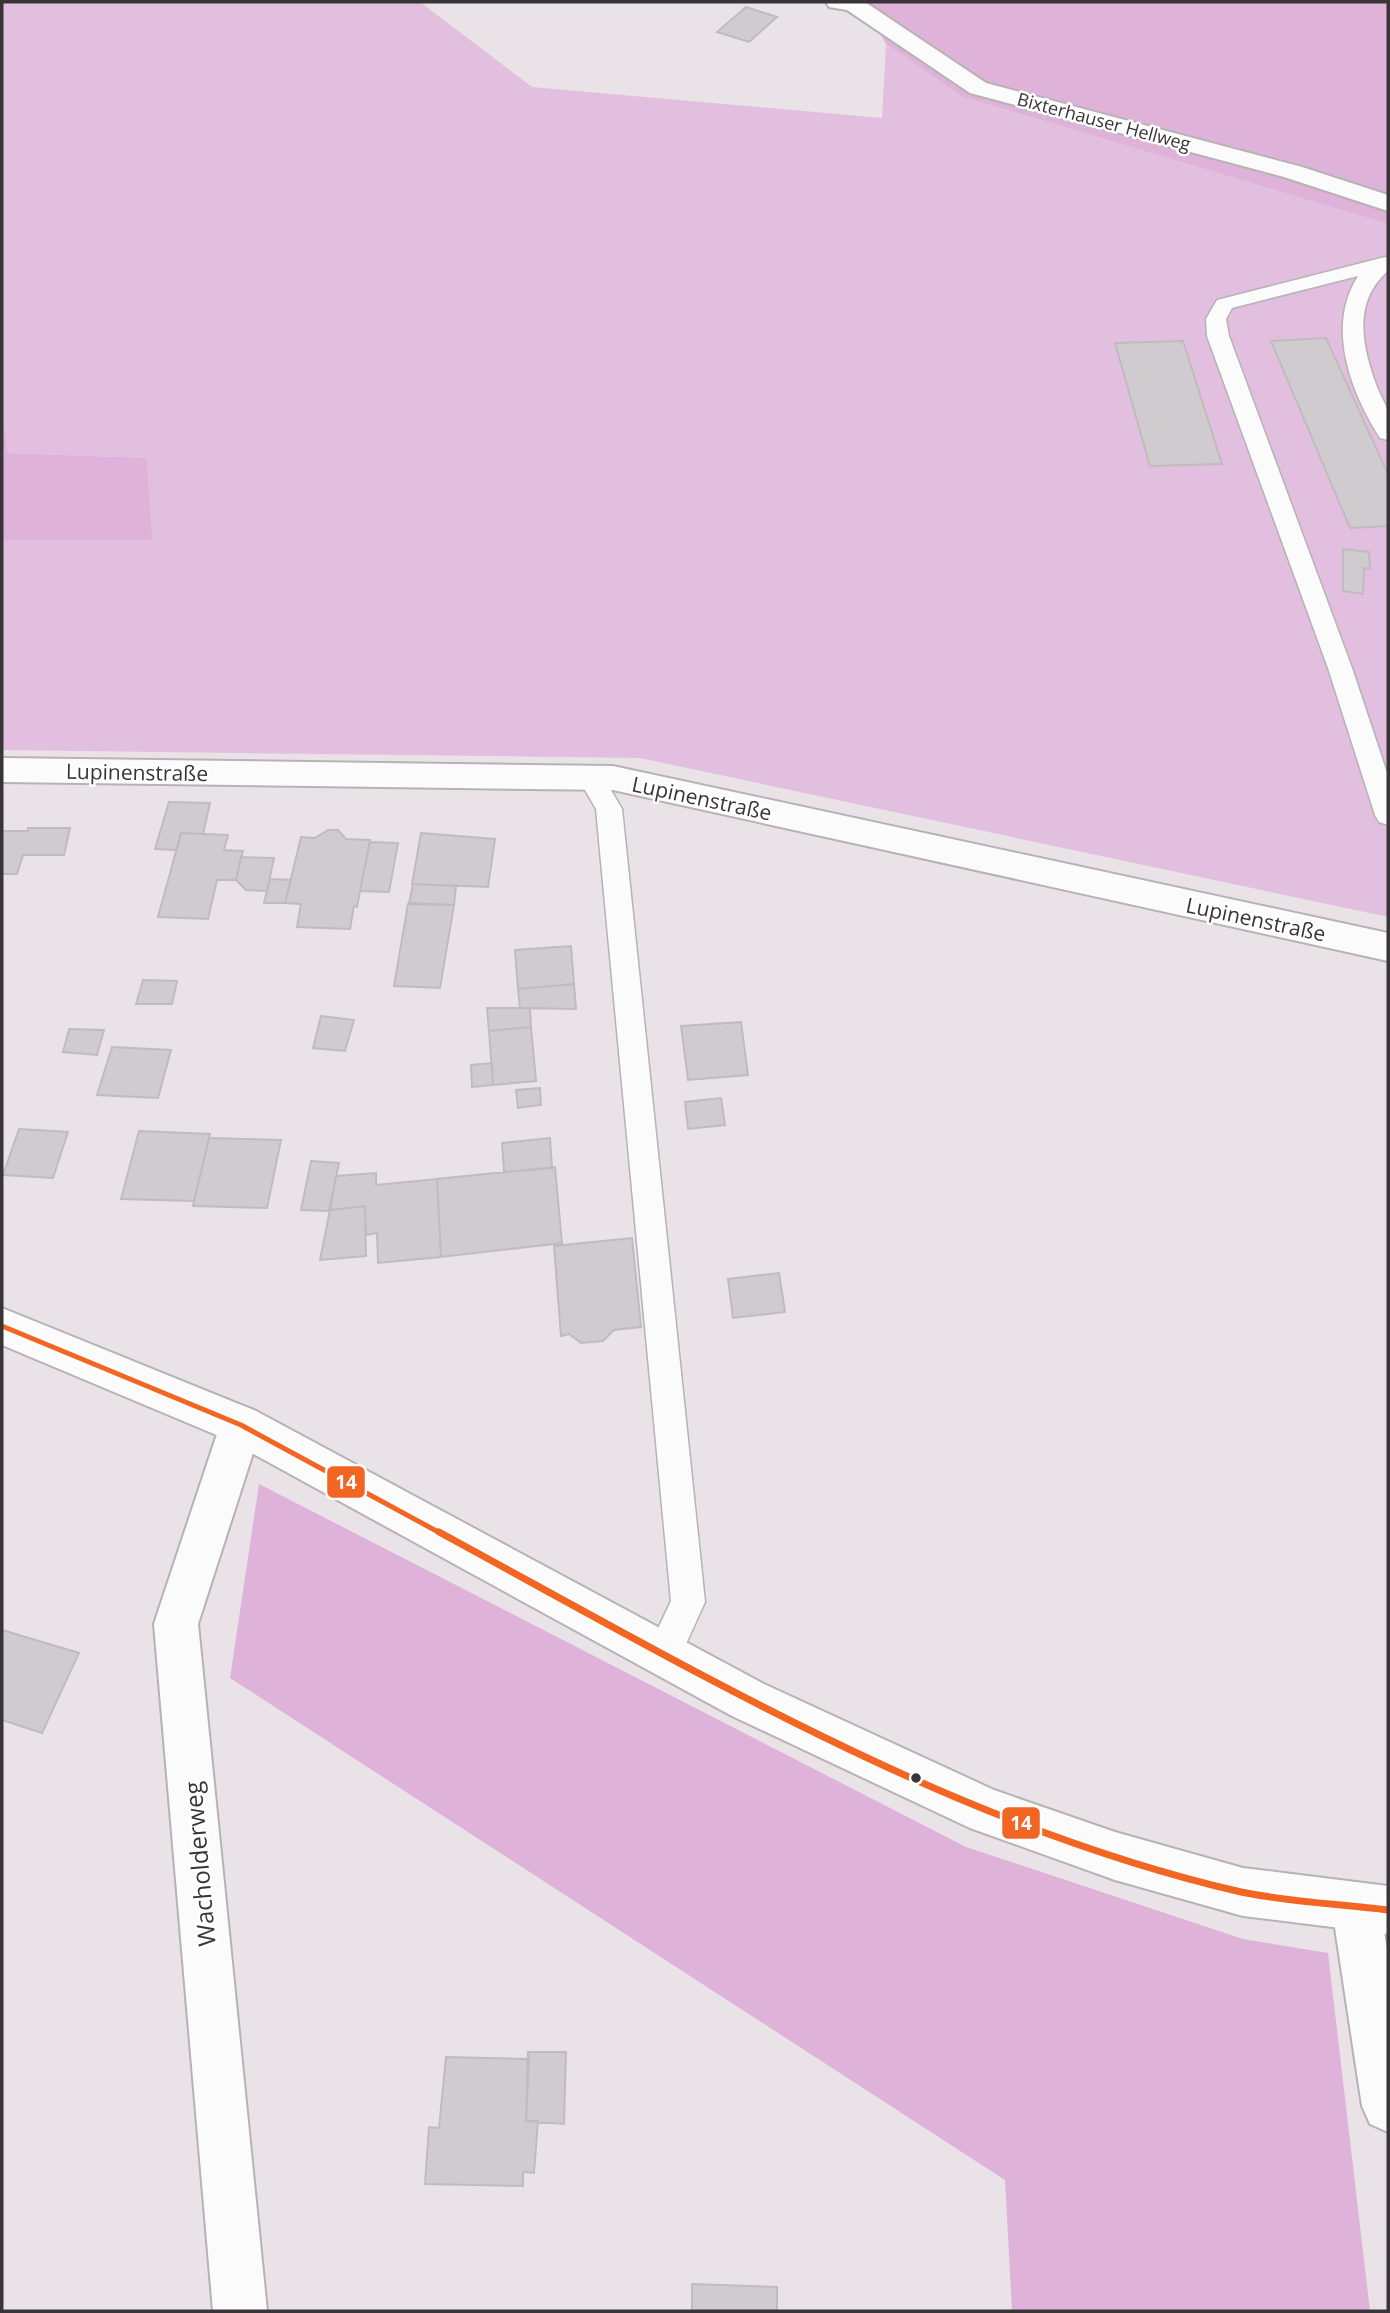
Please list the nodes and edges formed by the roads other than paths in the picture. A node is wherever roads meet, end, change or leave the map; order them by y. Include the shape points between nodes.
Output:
1 (887, 2) edge
2 (845, 3) edge
3 (1388, 203) edge
4 (1386, 262) edge
5 (1388, 433) edge
6 (2, 770) edge
7 (591, 778) junction
8 (1388, 815) edge
9 (1388, 947) edge
10 (2, 1326) edge
11 (241, 1425) junction
12 (664, 1654) junction
13 (1372, 1909) edge
14 (1388, 2106) edge
15 (240, 2311) edge

1 - 2 street
2 - 3 street, Bixterhauser Hellweg via 978,88 1293,172
4 - 5 lane via 1364,277 1351,317 1369,399
4 - 8 lane via 1224,304 1216,319
6 - 7 street, Lupinenstraße
7 - 9 street, Lupinenstraße via 613,778
7 - 12 lane via 609,808 688,1602
10 - 11 street
11 - 12 street
11 - 15 street, Wacholderweg via 176,1625
12 - 13 street via 748,1700 987,1811 1115,1856 1243,1892
13 - 14 street

